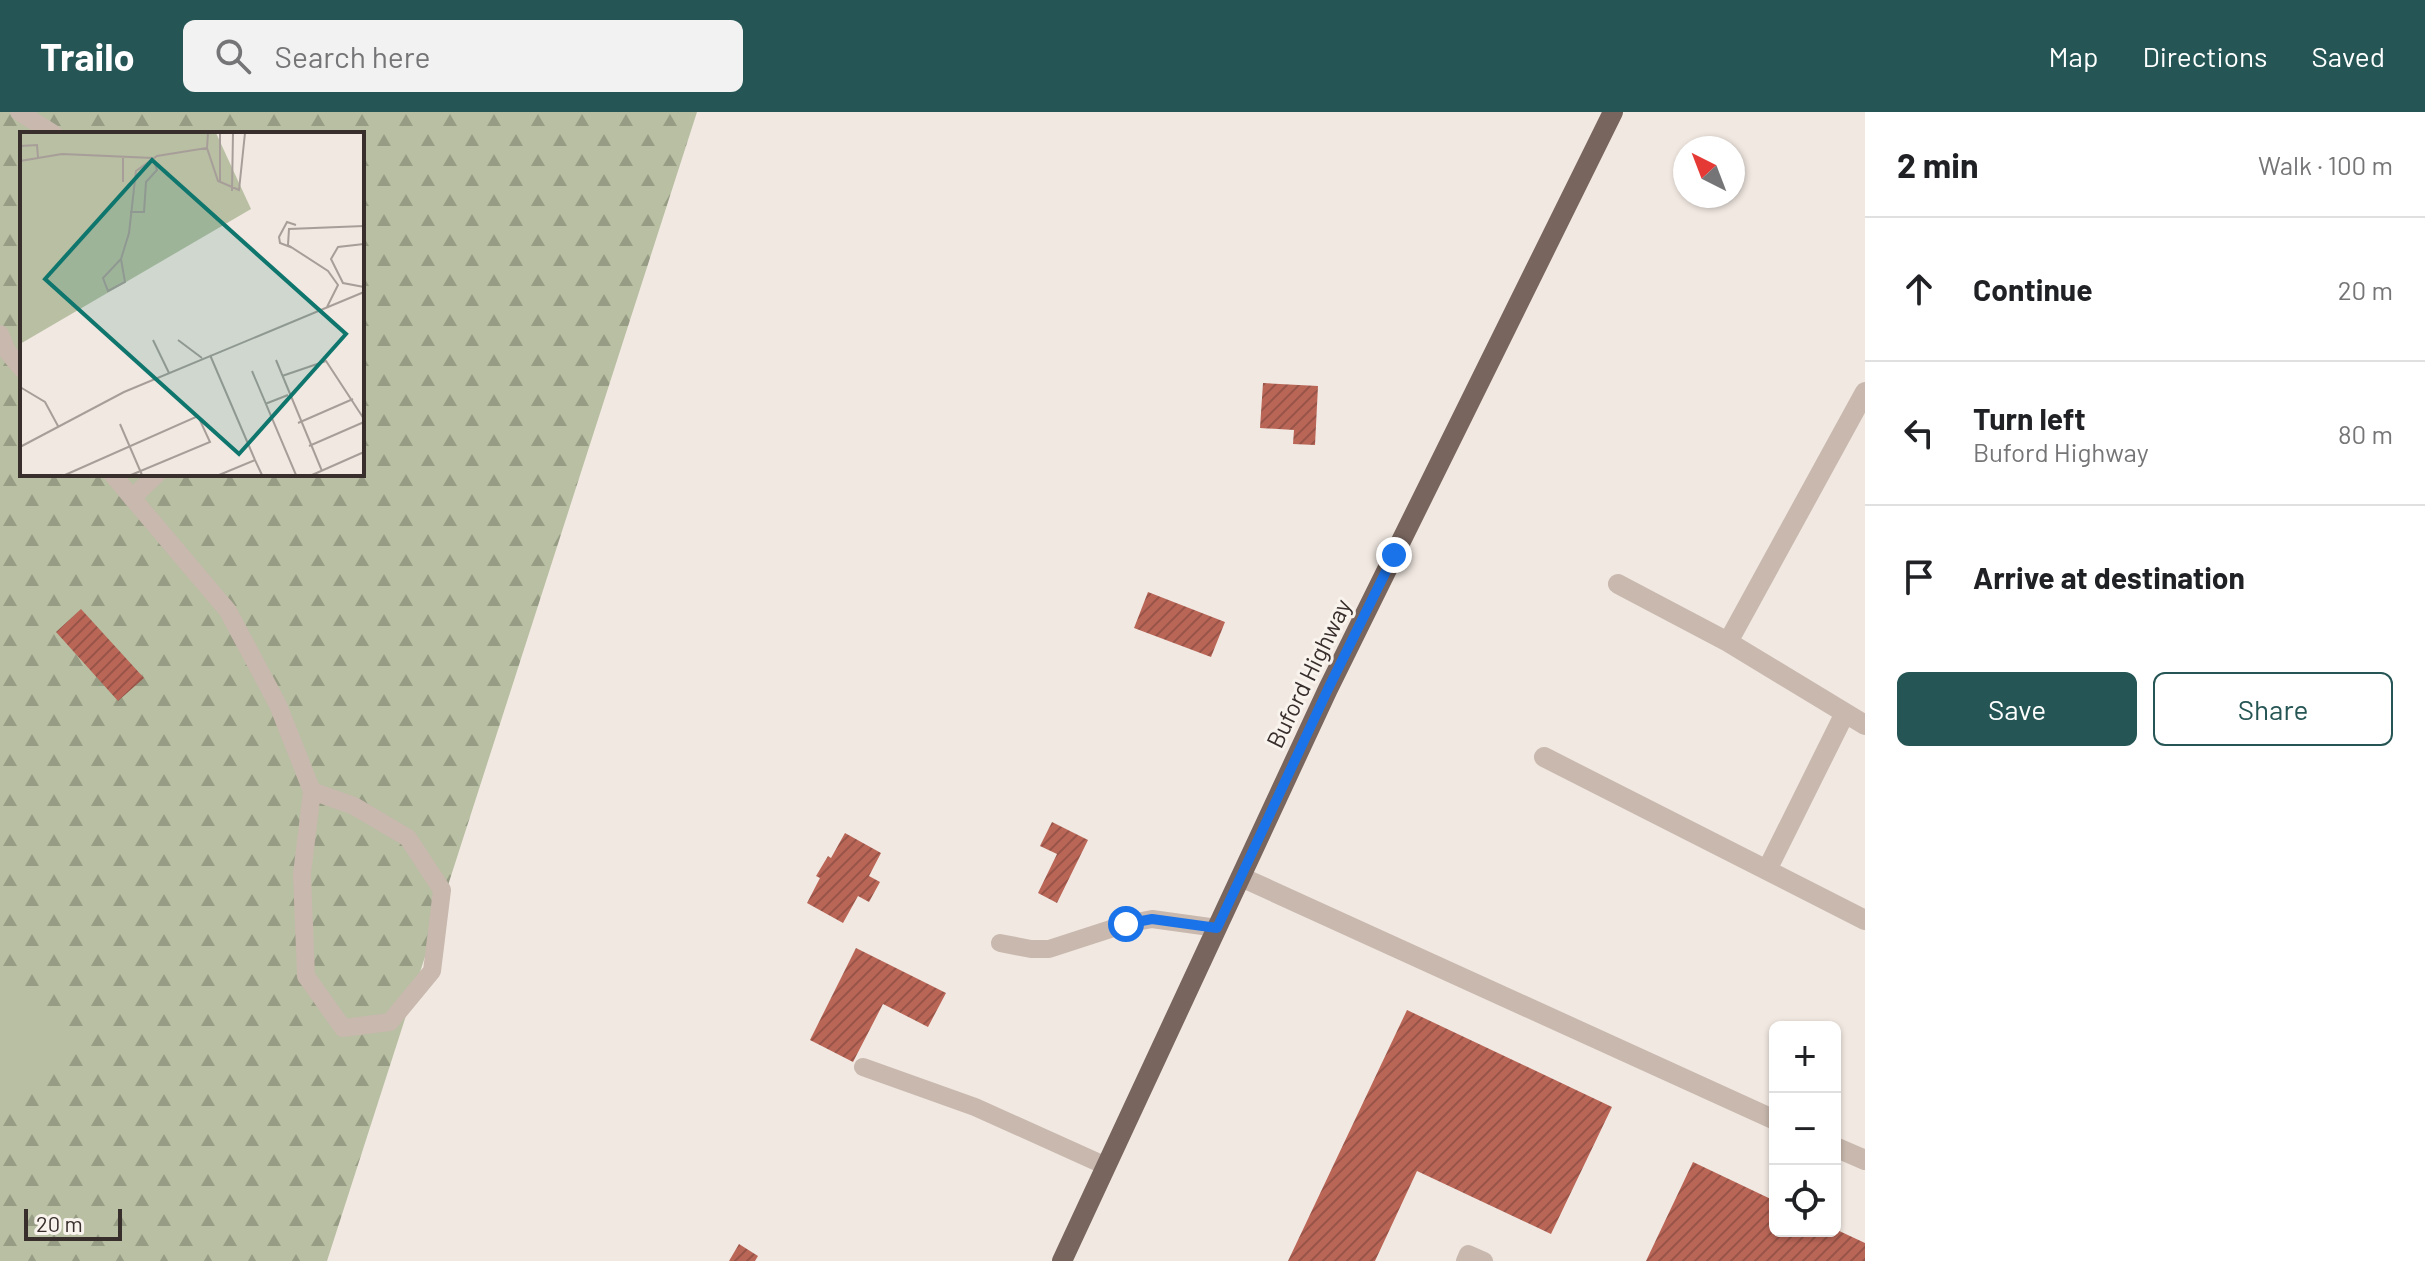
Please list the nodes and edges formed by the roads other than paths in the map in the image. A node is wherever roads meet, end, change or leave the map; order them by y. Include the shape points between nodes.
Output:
1 (19, 112) edge
2 (1613, 112) edge
3 (51, 132) edge
4 (0, 334) edge
5 (20, 367) edge
6 (1865, 392) edge
7 (114, 476) edge
8 (155, 476) edge
9 (132, 498) junction
10 (1618, 584) dead end
11 (1728, 642) junction
12 (1845, 713) junction
13 (1865, 725) edge
14 (1544, 757) dead end
15 (312, 791) junction
16 (1767, 870) junction
17 (1241, 877) junction
18 (1865, 920) edge
19 (1217, 928) junction
20 (1000, 943) dead end
21 (863, 1067) dead end
22 (1769, 1117) edge
23 (1841, 1150) edge
24 (1865, 1160) edge
25 (1106, 1166) junction
26 (1062, 1261) edge
27 (1465, 1261) edge
28 (1484, 1261) edge

1 - 3 lane
2 - 17 main road, Buford Highway
4 - 5 lane
6 - 11 street
7 - 9 lane
8 - 9 lane
9 - 15 lane via 228,611 278,705
10 - 11 street
11 - 12 street
12 - 13 street
12 - 16 street
14 - 16 street
15 - 15 lane via 302,874 306,976 343,1028 390,1022 432,971 442,890 408,838 354,806
16 - 18 street
17 - 19 main road, Buford Highway
17 - 22 street
19 - 20 lane via 1152,919 1049,949
19 - 25 main road, Buford Highway
21 - 25 lane via 975,1107
23 - 24 street
25 - 26 main road, Buford Highway
27 - 28 lane via 1468,1254

